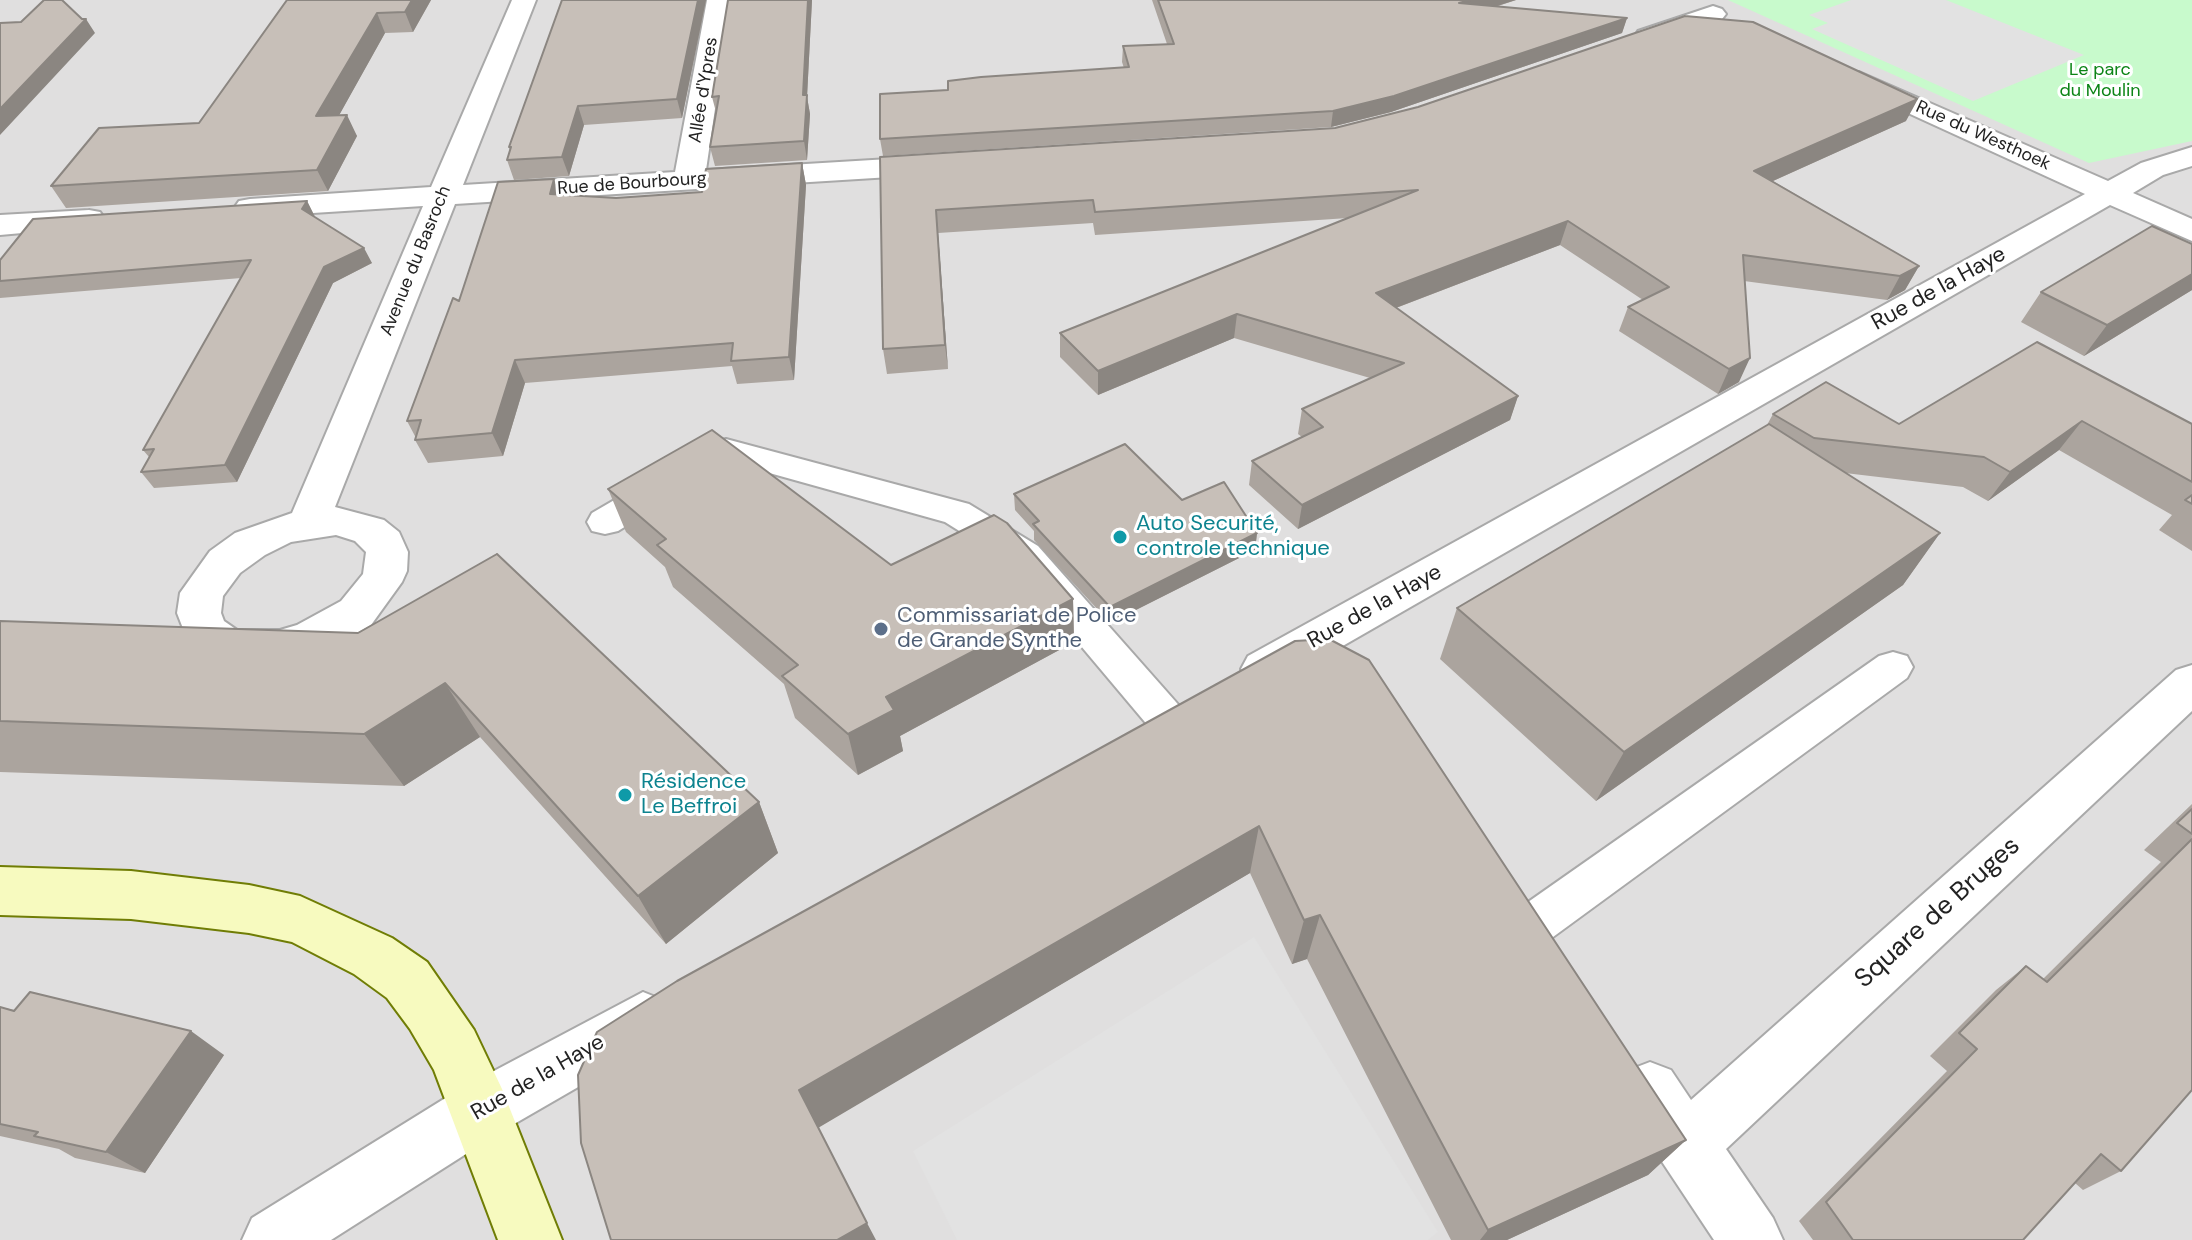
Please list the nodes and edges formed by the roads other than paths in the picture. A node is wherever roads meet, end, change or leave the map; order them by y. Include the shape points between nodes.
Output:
1 (524, 0) edge
2 (719, 0) edge
3 (1681, 0) edge
4 (1713, 14) junction
5 (1741, 27) edge
6 (1627, 44) edge
7 (1842, 73) edge
8 (2192, 156) edge
9 (966, 163) edge
10 (689, 181) junction
11 (2109, 193) junction
12 (443, 196) junction
13 (228, 210) edge
14 (121, 217) edge
15 (0, 225) edge
16 (2192, 231) edge
17 (605, 522) dead end
18 (308, 523) dead end
19 (1893, 667) dead end
20 (2192, 683) edge
21 (1169, 722) junction
22 (1128, 746) edge
23 (0, 891) edge
24 (1538, 922) edge
25 (672, 1002) edge
26 (1625, 1053) edge
27 (481, 1110) junction
28 (1686, 1145) junction
29 (274, 1240) edge
30 (530, 1240) edge
31 (1751, 1240) edge

1 - 12 street, Avenue du Basroch
2 - 10 street, Allée d'Ypres
3 - 4 street
4 - 5 street
4 - 6 street
7 - 11 street, Rue du Westhoek
8 - 11 street, Rue de la Haye via 2162,164
9 - 10 street, Rue de Bourbourg
10 - 12 street, Rue de Bourbourg
11 - 16 street, Rue du Westhoek
11 - 21 street, Rue de la Haye via 1352,646 1221,693
12 - 13 street, Rue de Bourbourg
12 - 18 street, Avenue du Basroch
14 - 15 street
17 - 21 lane via 726,450 957,513 1025,555
19 - 24 lane
20 - 28 street, Square de Bruges
21 - 22 street, Rue de la Haye
23 - 27 street via 194,901 300,920 337,936 407,980 454,1050
25 - 27 street, Rue de la Haye
26 - 28 street
27 - 29 street, Rue de la Haye
27 - 30 street
28 - 31 street

